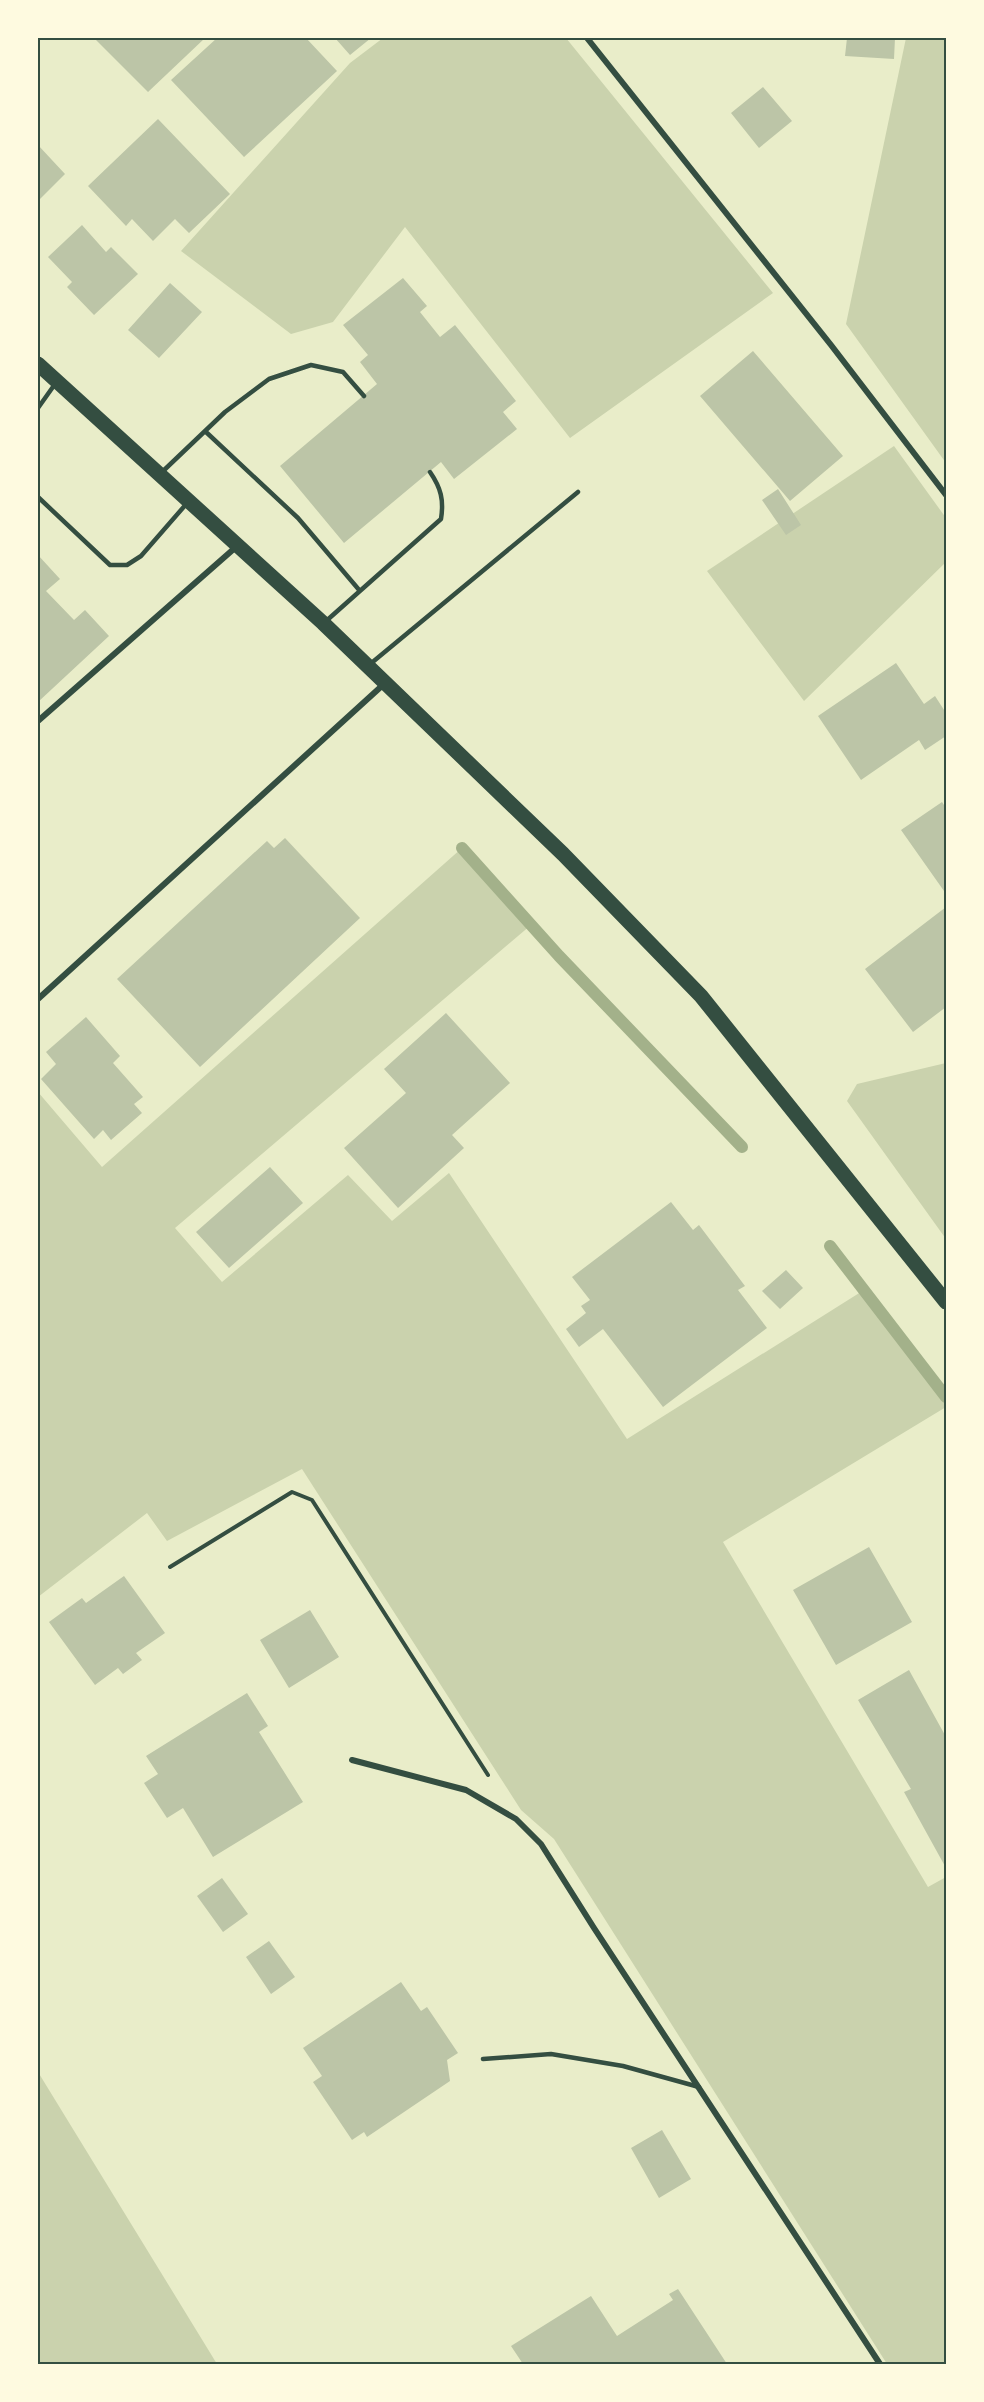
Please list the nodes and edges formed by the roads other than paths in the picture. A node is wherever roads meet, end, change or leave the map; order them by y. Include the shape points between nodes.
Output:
1 (587, 38) edge
2 (38, 364) edge
3 (57, 382) junction
4 (363, 396) dead end
5 (38, 408) edge
6 (206, 432) junction
7 (430, 472) dead end
8 (159, 475) junction
9 (578, 492) dead end
10 (946, 495) edge
11 (38, 497) edge
12 (188, 502) junction
13 (237, 546) junction
14 (360, 591) junction
15 (323, 623) junction
16 (367, 666) junction
17 (384, 684) junction
18 (38, 721) edge
19 (38, 999) edge
20 (946, 1302) edge
21 (352, 1760) dead end
22 (483, 2059) dead end
23 (699, 2087) junction
24 (880, 2364) edge

1 - 10 street
2 - 3 main road
3 - 5 lane
3 - 8 main road
4 - 6 lane via 343,372 311,365 268,379
6 - 8 lane
6 - 14 lane via 298,518
7 - 14 lane via 443,503 441,519
8 - 12 main road
9 - 16 lane
11 - 12 lane via 110,565 127,565 141,556
12 - 13 main road
13 - 15 main road
13 - 18 street
14 - 15 lane
15 - 16 main road
16 - 17 main road
17 - 19 street
17 - 20 main road via 563,854 701,996
21 - 23 street via 466,1790 516,1819 542,1844
22 - 23 lane via 551,2054 623,2066
23 - 24 street

